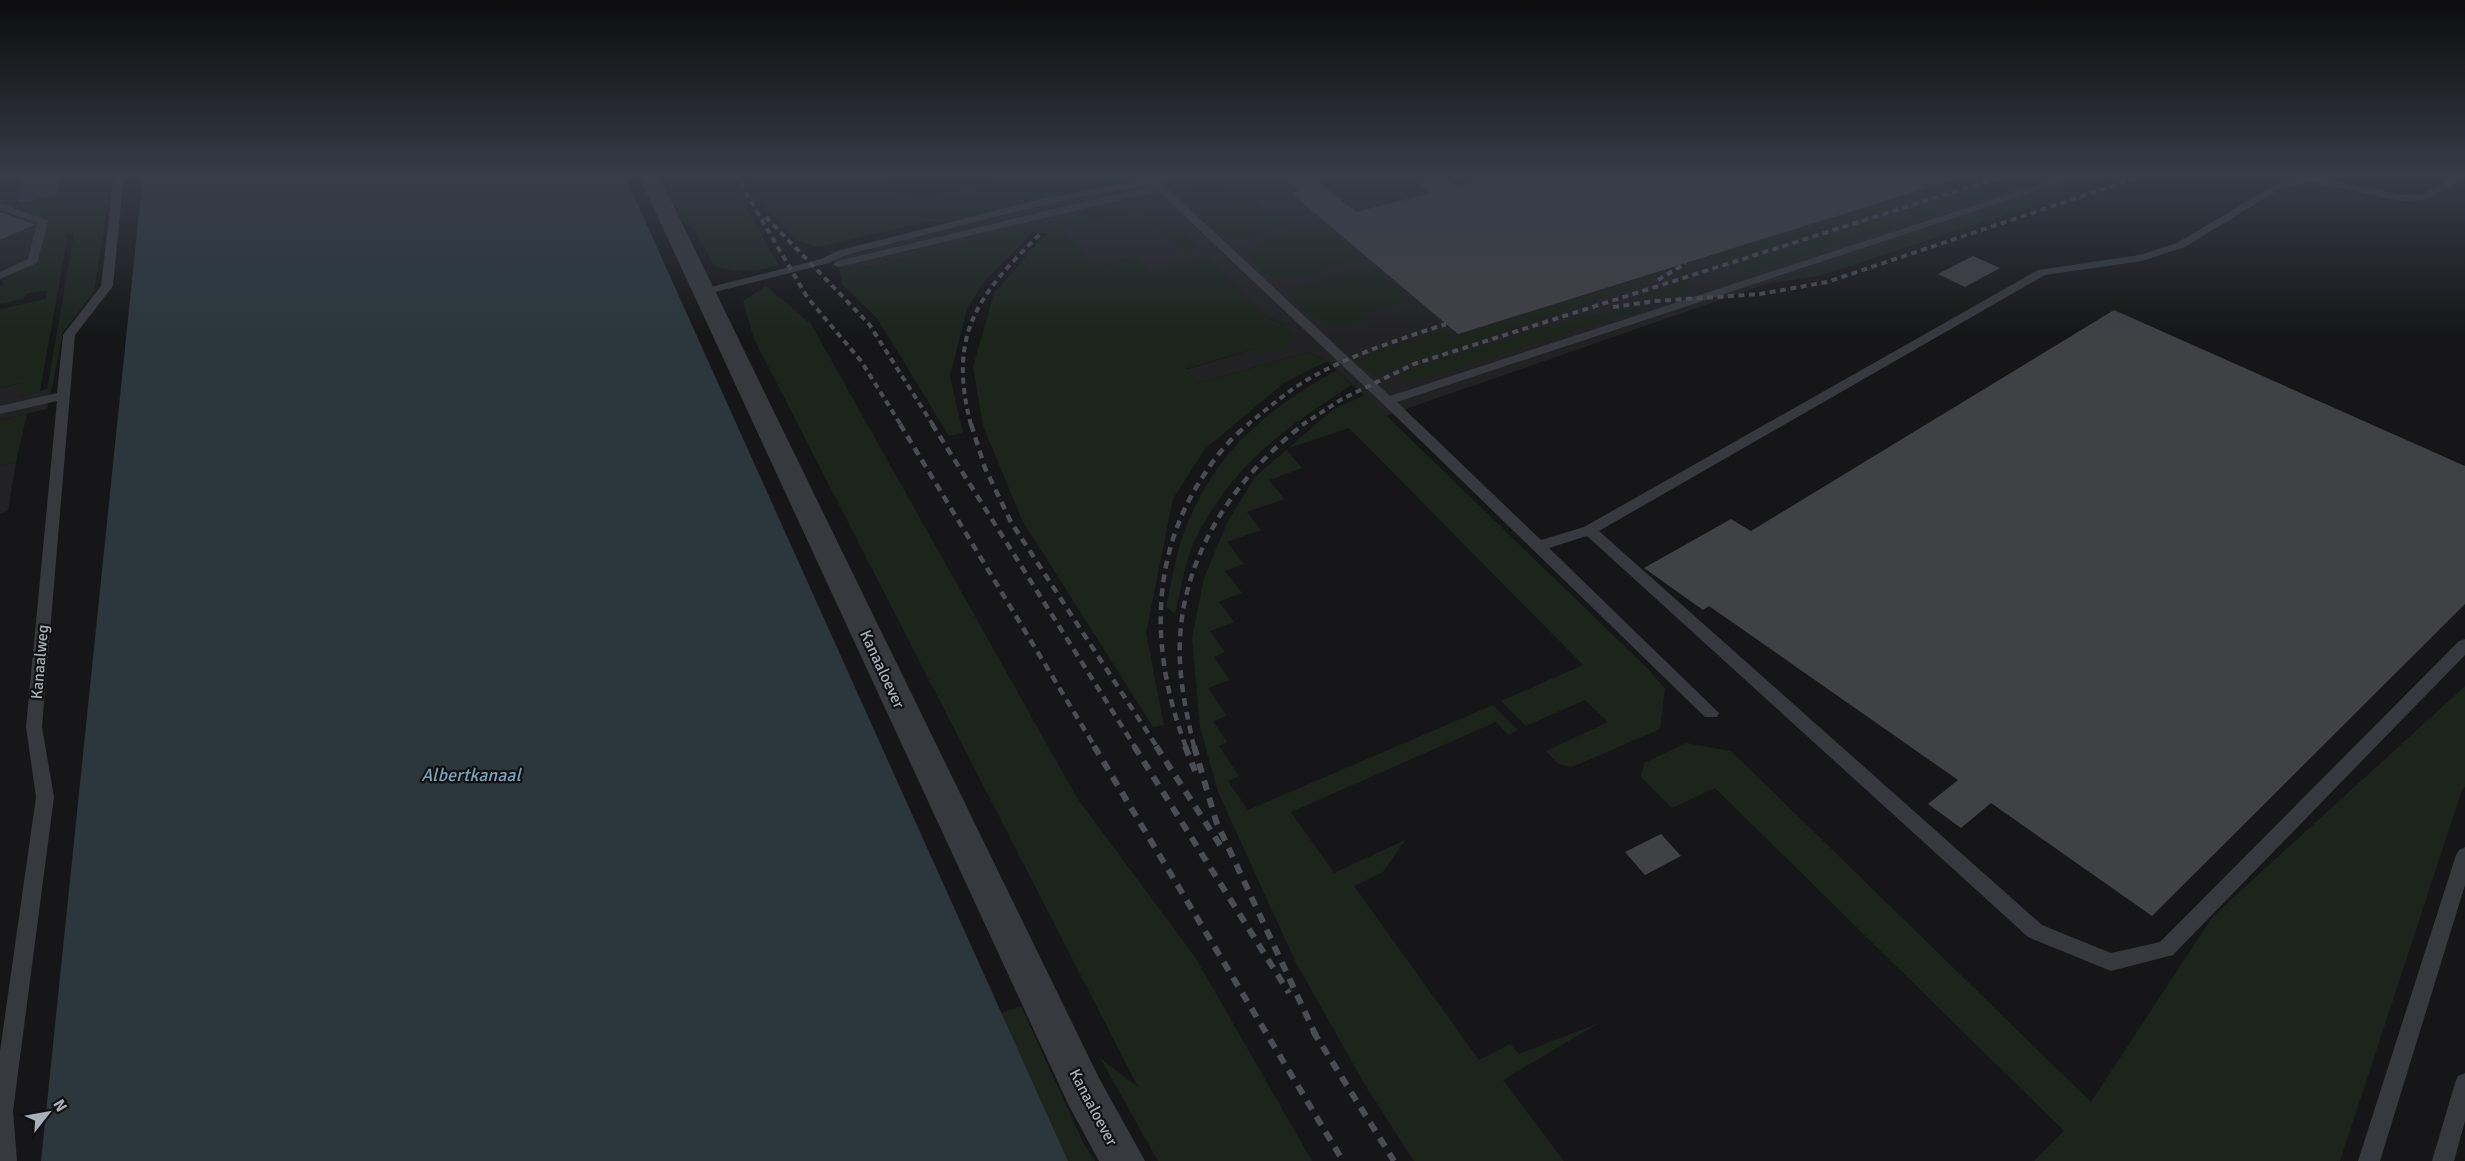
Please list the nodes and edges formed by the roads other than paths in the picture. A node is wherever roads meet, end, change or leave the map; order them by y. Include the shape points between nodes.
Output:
1 (41, 228) edge
2 (113, 228) edge
3 (673, 228) edge
4 (943, 228) edge
5 (993, 228) edge
6 (1206, 228) edge
7 (1916, 228) edge
8 (2209, 228) edge
9 (825, 261) junction
10 (0, 276) edge
11 (703, 292) junction
12 (62, 396) junction
13 (1388, 401) junction
14 (0, 410) edge
15 (1589, 530) junction
16 (1538, 546) junction
17 (2465, 645) edge
18 (1711, 713) dead end
19 (2465, 855) edge
20 (2465, 1083) edge
21 (6, 1161) edge
22 (1123, 1161) edge
23 (2369, 1161) edge
24 (2443, 1161) edge

1 - 10 lane via 33,261
2 - 12 lane, Kanaalweg via 107,286 69,335
3 - 11 street, Kanaaloever
4 - 9 lane via 842,253
5 - 9 lane via 839,264
6 - 13 lane
7 - 13 lane
8 - 15 lane via 2181,245 2142,258 2042,272
9 - 11 lane
11 - 22 street, Kanaaloever via 1084,1092
12 - 14 lane
12 - 21 lane, Kanaalweg via 34,727 45,797 2,1112
13 - 16 lane
15 - 16 lane
15 - 17 lane via 2036,931 2111,962 2166,949
16 - 18 lane
19 - 23 lane
20 - 24 lane

